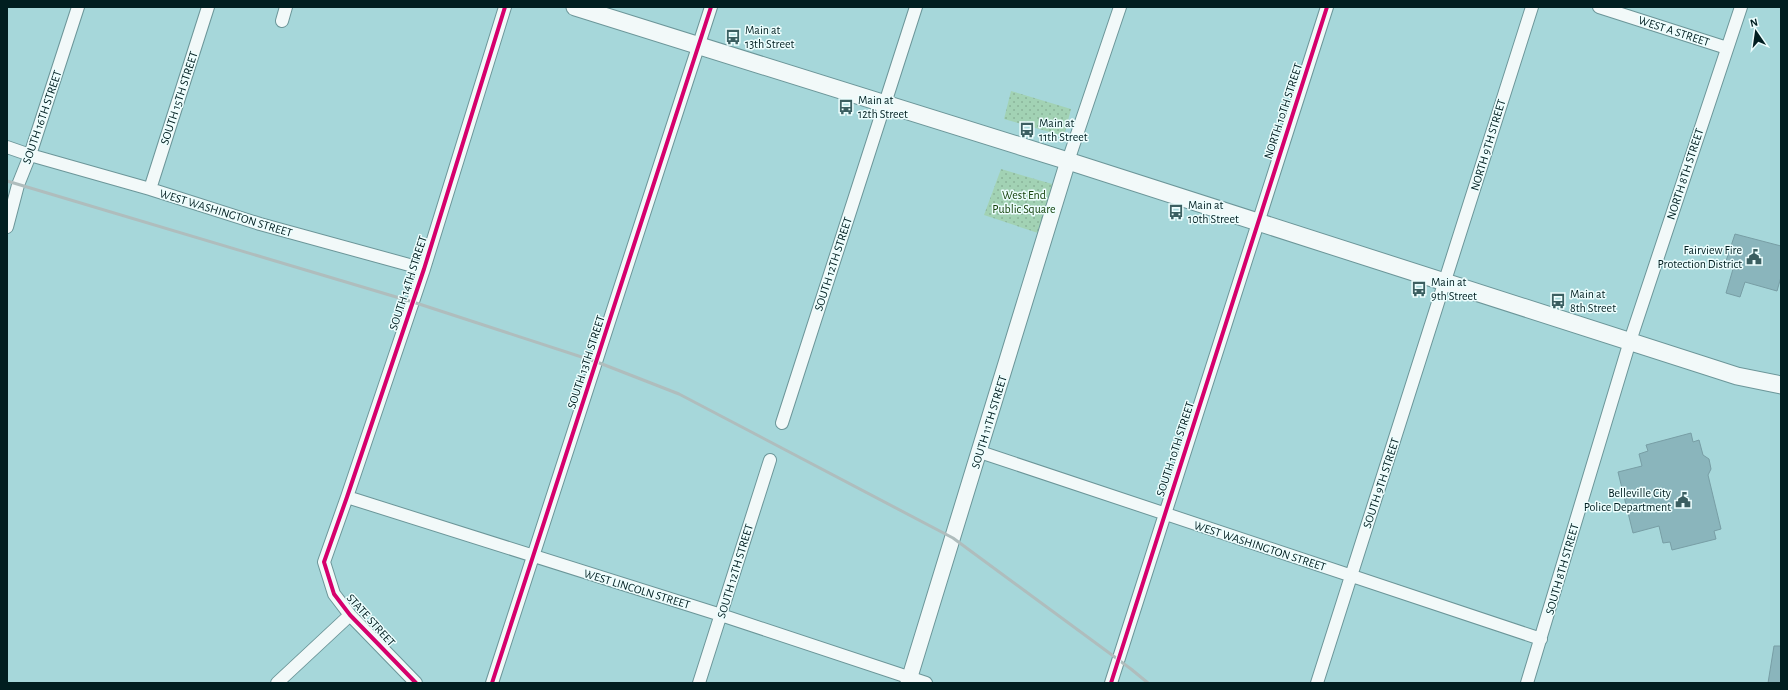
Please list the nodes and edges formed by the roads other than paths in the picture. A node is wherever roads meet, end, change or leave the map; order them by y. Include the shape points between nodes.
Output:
1 (78, 7) edge
2 (208, 7) edge
3 (286, 7) edge
4 (505, 7) edge
5 (575, 7) edge
6 (711, 7) edge
7 (916, 7) edge
8 (1120, 7) edge
9 (1327, 7) edge
10 (1532, 7) edge
11 (1599, 7) edge
12 (1741, 7) edge
13 (282, 20) dead end
14 (698, 47) junction
15 (1727, 48) junction
16 (884, 105) junction
17 (7, 147) edge
18 (30, 155) junction
19 (1068, 161) junction
20 (150, 190) junction
21 (1257, 222) junction
22 (7, 227) edge
23 (424, 269) junction
24 (1445, 282) junction
25 (1630, 341) junction
26 (1781, 385) edge
27 (782, 423) dead end
28 (980, 452) junction
29 (770, 460) dead end
30 (347, 497) junction
31 (1165, 514) junction
32 (533, 556) junction
33 (324, 562) joint
34 (1352, 576) junction
35 (350, 615) junction
36 (721, 615) junction
37 (1541, 639) junction
38 (909, 680) edge
39 (278, 683) edge
40 (416, 683) edge
41 (492, 683) edge
42 (699, 683) edge
43 (926, 683) edge
44 (1111, 683) edge
45 (1317, 683) edge
46 (1528, 683) edge

1 - 18 street, SOUTH 16TH STREET
2 - 20 street, SOUTH 15TH STREET
3 - 13 street
4 - 23 street, SOUTH 14TH STREET
5 - 14 main road
6 - 14 street, SOUTH 13TH STREET
7 - 16 street, SOUTH 12TH STREET
8 - 19 street
9 - 21 street, NORTH 10TH STREET
10 - 24 street, NORTH 9TH STREET
11 - 15 street, WEST A STREET
12 - 15 street, NORTH 8TH STREET
14 - 16 main road
14 - 32 street, SOUTH 13TH STREET
15 - 25 street, NORTH 8TH STREET
16 - 19 main road
16 - 27 street, SOUTH 12TH STREET
17 - 18 street, WEST WASHINGTON STREET
18 - 20 street, WEST WASHINGTON STREET
18 - 22 street, SOUTH 16TH STREET via 18,185
19 - 21 main road
19 - 28 street, SOUTH 11TH STREET
20 - 23 street, WEST WASHINGTON STREET via 260,224
21 - 24 main road
21 - 31 street, SOUTH 10TH STREET
23 - 30 street, SOUTH 14TH STREET
24 - 25 main road
24 - 34 street, SOUTH 9TH STREET
25 - 26 main road via 1738,376
25 - 37 street, SOUTH 8TH STREET
28 - 31 street, WEST WASHINGTON STREET
28 - 38 street, SOUTH 11TH STREET
29 - 36 street, SOUTH 12TH STREET
30 - 32 street, WEST LINCOLN STREET
30 - 33 street, SOUTH 14TH STREET
31 - 34 street, WEST WASHINGTON STREET
31 - 44 street, SOUTH 10TH STREET
32 - 36 street, WEST LINCOLN STREET
32 - 41 street, SOUTH 13TH STREET
33 - 35 street, STATE STREET via 334,594
34 - 37 street, WEST WASHINGTON STREET
34 - 45 street, SOUTH 9TH STREET
35 - 39 street
35 - 40 street, STATE STREET
36 - 38 street, WEST LINCOLN STREET
36 - 42 street, SOUTH 12TH STREET
37 - 46 street, SOUTH 8TH STREET
38 - 43 street, WEST LINCOLN STREET

